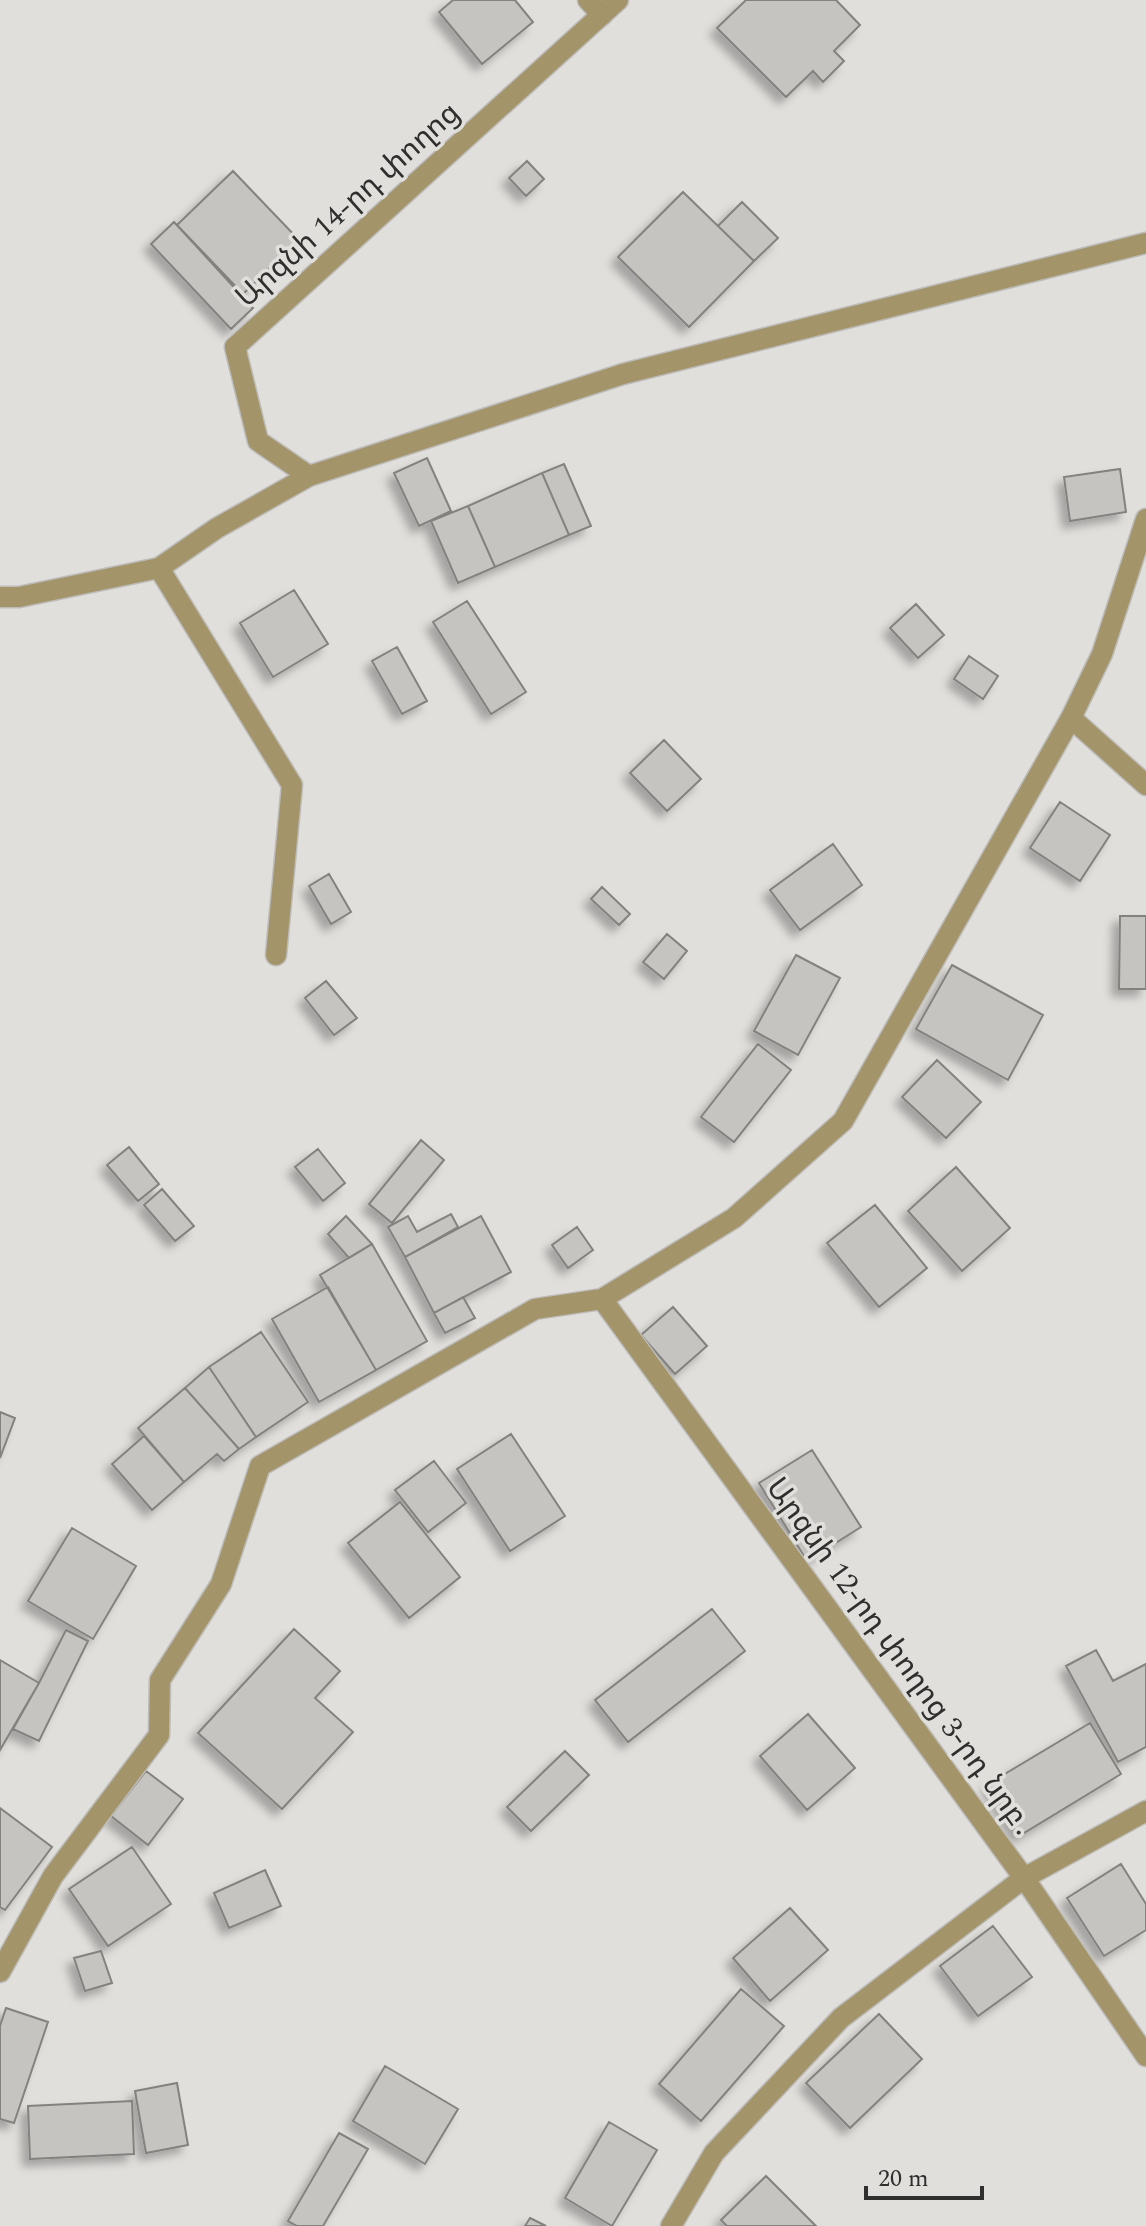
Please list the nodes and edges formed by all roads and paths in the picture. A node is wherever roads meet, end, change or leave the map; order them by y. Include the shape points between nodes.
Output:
1 (618, 0) edge
2 (595, 7) edge
3 (1146, 243) edge
4 (309, 476) junction
5 (1146, 519) edge
6 (159, 568) junction
7 (0, 597) edge
8 (1071, 718) junction
9 (1146, 785) edge
10 (276, 955) dead end
11 (602, 1299) junction
12 (1146, 1811) edge
13 (1024, 1878) junction
14 (0, 1972) edge
15 (1146, 2056) edge
16 (671, 2226) edge

1 - 2 street, Արզնի 14-րդ փողոց
2 - 4 street, Արզնի 14-րդ փողոց via 235,347 258,441
3 - 4 street via 623,374
4 - 6 street
5 - 8 street via 1102,654
6 - 7 street
6 - 10 street via 292,785
8 - 9 street
8 - 11 street via 843,1121 734,1218
11 - 13 street, Արզնի 12-րդ փողոց 3-րդ նրբ․
11 - 14 street via 535,1309 260,1466 221,1584 160,1680 159,1735 53,1876
12 - 13 street
13 - 15 street, Արզնի 12-րդ փողոց 3-րդ նրբ․
13 - 16 street via 841,2018 714,2153

